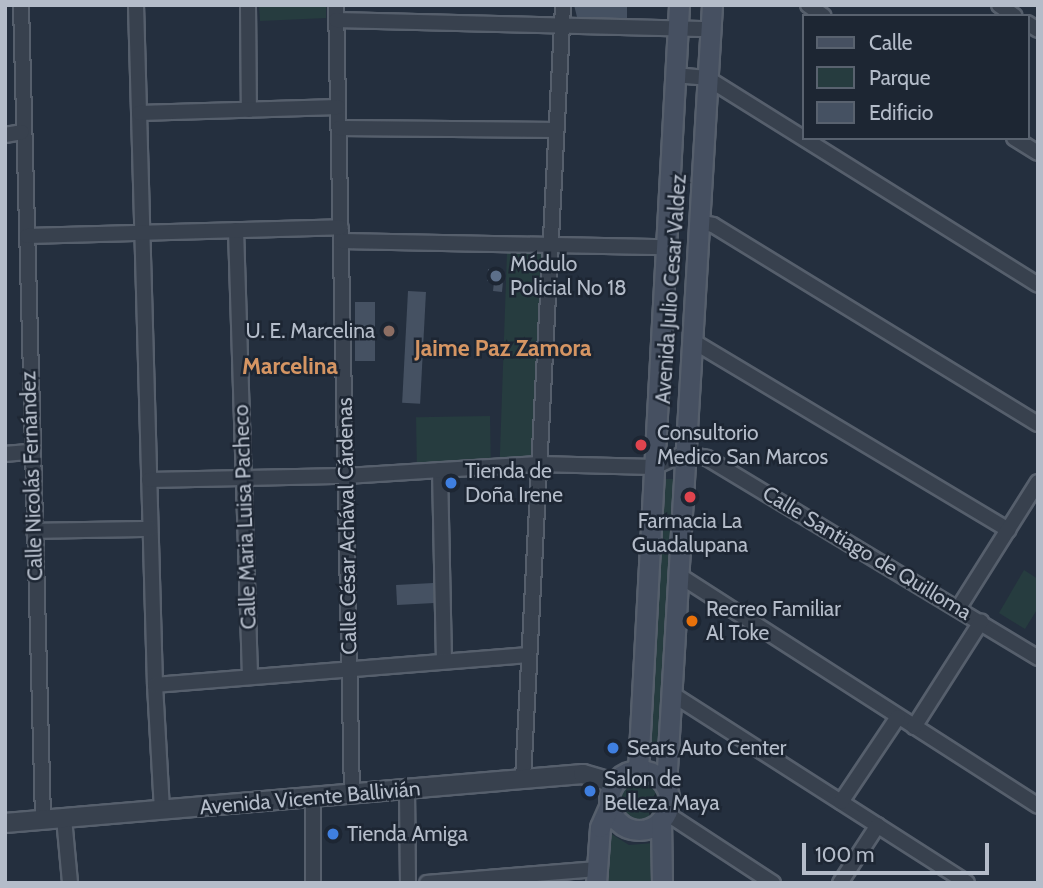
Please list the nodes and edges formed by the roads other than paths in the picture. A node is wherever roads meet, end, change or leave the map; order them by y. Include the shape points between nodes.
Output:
1 (21, 5) edge
2 (136, 5) edge
3 (248, 5) edge
4 (563, 5) edge
5 (679, 5) edge
6 (712, 5) edge
7 (336, 12) edge
8 (562, 25) junction
9 (678, 27) junction
10 (710, 29) junction
11 (22, 34) junction
12 (5, 35) edge
13 (674, 75) junction
14 (706, 78) junction
15 (338, 107) junction
16 (250, 110) junction
17 (139, 113) junction
18 (339, 128) junction
19 (556, 130) junction
20 (22, 132) junction
21 (5, 135) edge
22 (802, 138) edge
23 (805, 140) edge
24 (1017, 140) edge
25 (1038, 153) edge
26 (699, 222) junction
27 (236, 230) junction
28 (143, 232) junction
29 (341, 234) junction
30 (27, 236) junction
31 (552, 245) junction
32 (666, 247) junction
33 (1038, 285) edge
34 (691, 340) junction
35 (1038, 424) edge
36 (30, 452) junction
37 (5, 454) edge
38 (683, 454) junction
39 (539, 464) junction
40 (654, 467) junction
41 (440, 470) junction
42 (346, 476) junction
43 (245, 478) junction
44 (149, 480) junction
45 (1038, 482) edge
46 (150, 529) junction
47 (1008, 530) junction
48 (34, 531) junction
49 (677, 574) junction
50 (958, 609) junction
51 (981, 622) junction
52 (528, 655) junction
53 (1038, 658) edge
54 (444, 661) junction
55 (349, 668) junction
56 (250, 677) junction
57 (155, 685) junction
58 (672, 694) junction
59 (898, 717) junction
60 (914, 727) junction
61 (638, 770) junction
62 (523, 779) junction
63 (614, 783) junction
64 (666, 786) junction
65 (407, 790) junction
66 (352, 795) junction
67 (313, 799) junction
68 (841, 802) junction
69 (1038, 806) edge
70 (609, 807) junction
71 (162, 811) junction
72 (664, 816) junction
73 (64, 818) junction
74 (43, 820) junction
75 (5, 823) edge
76 (878, 825) junction
77 (596, 876) edge
78 (70, 883) edge
79 (313, 883) edge
80 (408, 883) edge
81 (427, 883) edge
82 (662, 883) edge
83 (773, 883) edge
84 (840, 883) edge
85 (967, 883) edge

1 - 11 street, Calle Nicolás Fernández
2 - 17 street
3 - 16 street
4 - 8 street
5 - 9 main road, Avenida Julio Cesar Valdez
6 - 10 main road, Avenida Julio Cesar Valdez
7 - 8 street
7 - 15 street, Calle César Achával Cárdenas
8 - 9 street
8 - 19 street
9 - 10 street
9 - 13 main road, Avenida Julio Cesar Valdez
10 - 14 main road, Avenida Julio Cesar Valdez
11 - 12 street
11 - 20 street, Calle Nicolás Fernández
13 - 14 street
13 - 32 main road, Avenida Julio Cesar Valdez
14 - 22 street
14 - 26 main road, Avenida Julio Cesar Valdez
15 - 16 street
15 - 18 street, Calle César Achával Cárdenas
16 - 17 street
17 - 28 street
18 - 19 street
18 - 29 street, Calle César Achával Cárdenas
19 - 31 street
20 - 21 street
20 - 30 street, Calle Nicolás Fernández
23 - 33 street
24 - 25 street
26 - 34 main road, Avenida Julio Cesar Valdez
26 - 35 street via 713,225
27 - 28 street
27 - 29 street
27 - 43 street, Calle Maria Luisa Pacheco
28 - 30 street
28 - 44 street
29 - 31 street
29 - 42 street, Calle César Achával Cárdenas
30 - 36 street, Calle Nicolás Fernández
31 - 32 street
31 - 39 street
32 - 40 main road, Avenida Julio Cesar Valdez
34 - 38 main road, Avenida Julio Cesar Valdez
34 - 47 street
36 - 37 street
36 - 48 street, Calle Nicolás Fernández
38 - 40 street
38 - 49 main road, Avenida Julio Cesar Valdez
38 - 50 street, Calle Santiago de Quilloma via 728,469
39 - 40 street
39 - 41 street
39 - 52 street
40 - 61 main road, Avenida Julio Cesar Valdez
41 - 42 street
41 - 54 street
42 - 43 street
42 - 55 street, Calle César Achával Cárdenas
43 - 44 street
43 - 56 street, Calle Maria Luisa Pacheco
44 - 46 street
45 - 47 street
46 - 48 street
46 - 57 street
47 - 50 street
48 - 74 street, Calle Nicolás Fernández
49 - 58 main road, Avenida Julio Cesar Valdez
49 - 59 street
50 - 51 street, Calle Santiago de Quilloma
51 - 53 street, Calle Santiago de Quilloma
51 - 60 street
52 - 54 street
52 - 62 street
54 - 55 street
55 - 56 street
55 - 66 street, Calle César Achával Cárdenas
56 - 57 street
57 - 71 street
58 - 64 main road, Avenida Julio Cesar Valdez
58 - 68 street
59 - 60 street
59 - 68 street
60 - 69 street
61 - 63 main road
61 - 64 main road via 649,771
62 - 63 street, Avenida Vicente Ballivián via 583,774
62 - 65 street, Avenida Vicente Ballivián
63 - 70 main road
64 - 72 main road
65 - 66 street, Avenida Vicente Ballivián
65 - 80 street
66 - 67 street, Avenida Vicente Ballivián
67 - 71 street, Avenida Vicente Ballivián
67 - 79 street
68 - 76 street
70 - 72 main road via 626,828 645,830
70 - 77 main road via 600,827
71 - 73 street, Avenida Vicente Ballivián
72 - 82 main road
72 - 83 street
73 - 74 street, Avenida Vicente Ballivián
73 - 78 street
74 - 75 street, Avenida Vicente Ballivián
76 - 84 street
76 - 85 street
77 - 81 street

